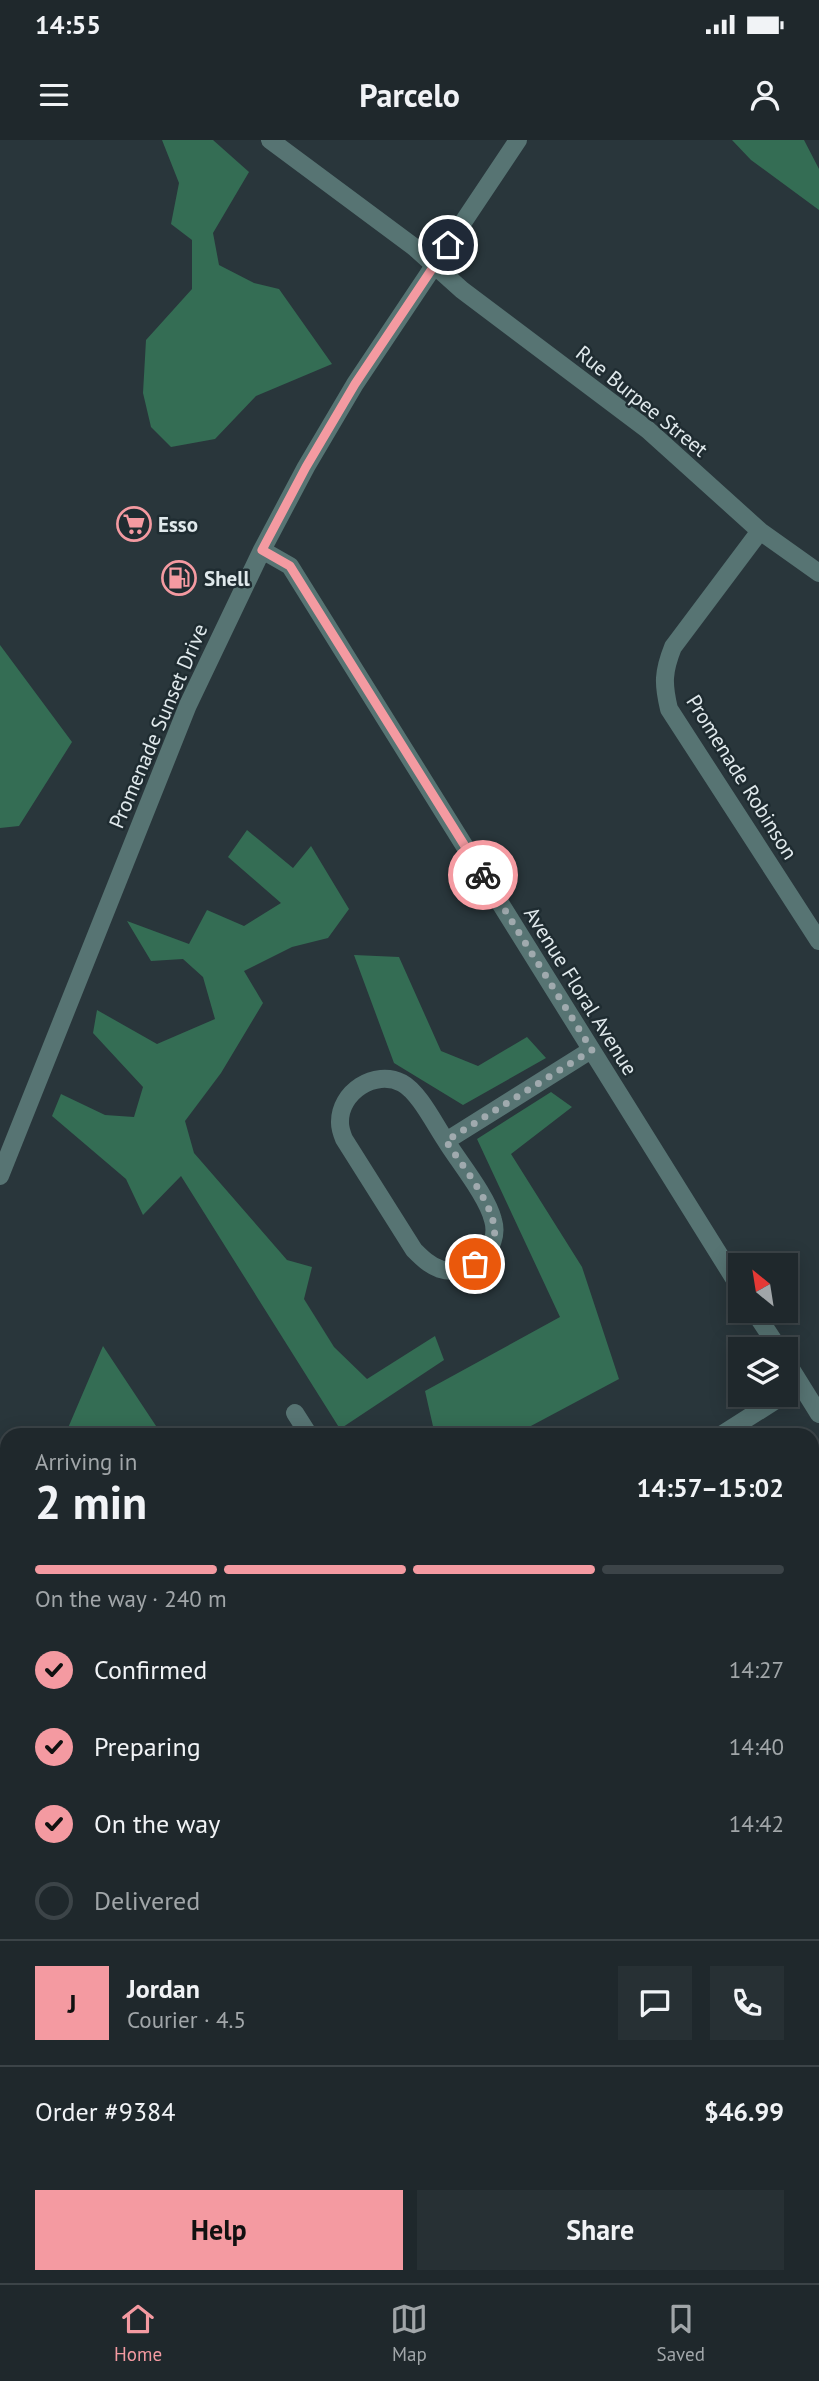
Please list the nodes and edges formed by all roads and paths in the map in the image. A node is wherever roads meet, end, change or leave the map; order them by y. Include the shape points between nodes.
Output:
1 (270, 140) edge
2 (518, 140) edge
3 (435, 265) junction
4 (760, 531) junction
5 (262, 550) junction
6 (819, 573) edge
7 (819, 941) edge
8 (592, 1050) junction
9 (446, 1141) junction
10 (0, 1176) edge
11 (728, 1269) edge
12 (798, 1397) edge
13 (765, 1407) edge
14 (295, 1413) dead end
15 (819, 1414) edge
16 (305, 1428) edge
17 (732, 1428) edge

1 - 3 street, Rue Burpee Street
2 - 3 street, Promenade Sunset Drive
3 - 4 street, Rue Burpee Street via 648,430
3 - 5 street, Promenade Sunset Drive via 355,384
4 - 6 street, Rue Burpee Street
4 - 7 street, Promenade Robinson via 673,647 663,686 669,709
5 - 8 street, Avenue Floral Avenue via 290,566
5 - 10 street, Promenade Sunset Drive via 188,705
8 - 9 street
8 - 11 street, Avenue Floral Avenue
9 - 9 street via 415,1095 392,1079 360,1085 341,1110 344,1139 414,1250 442,1270 459,1270 487,1253 494,1238 494,1221
12 - 15 street
13 - 17 street
14 - 16 street

